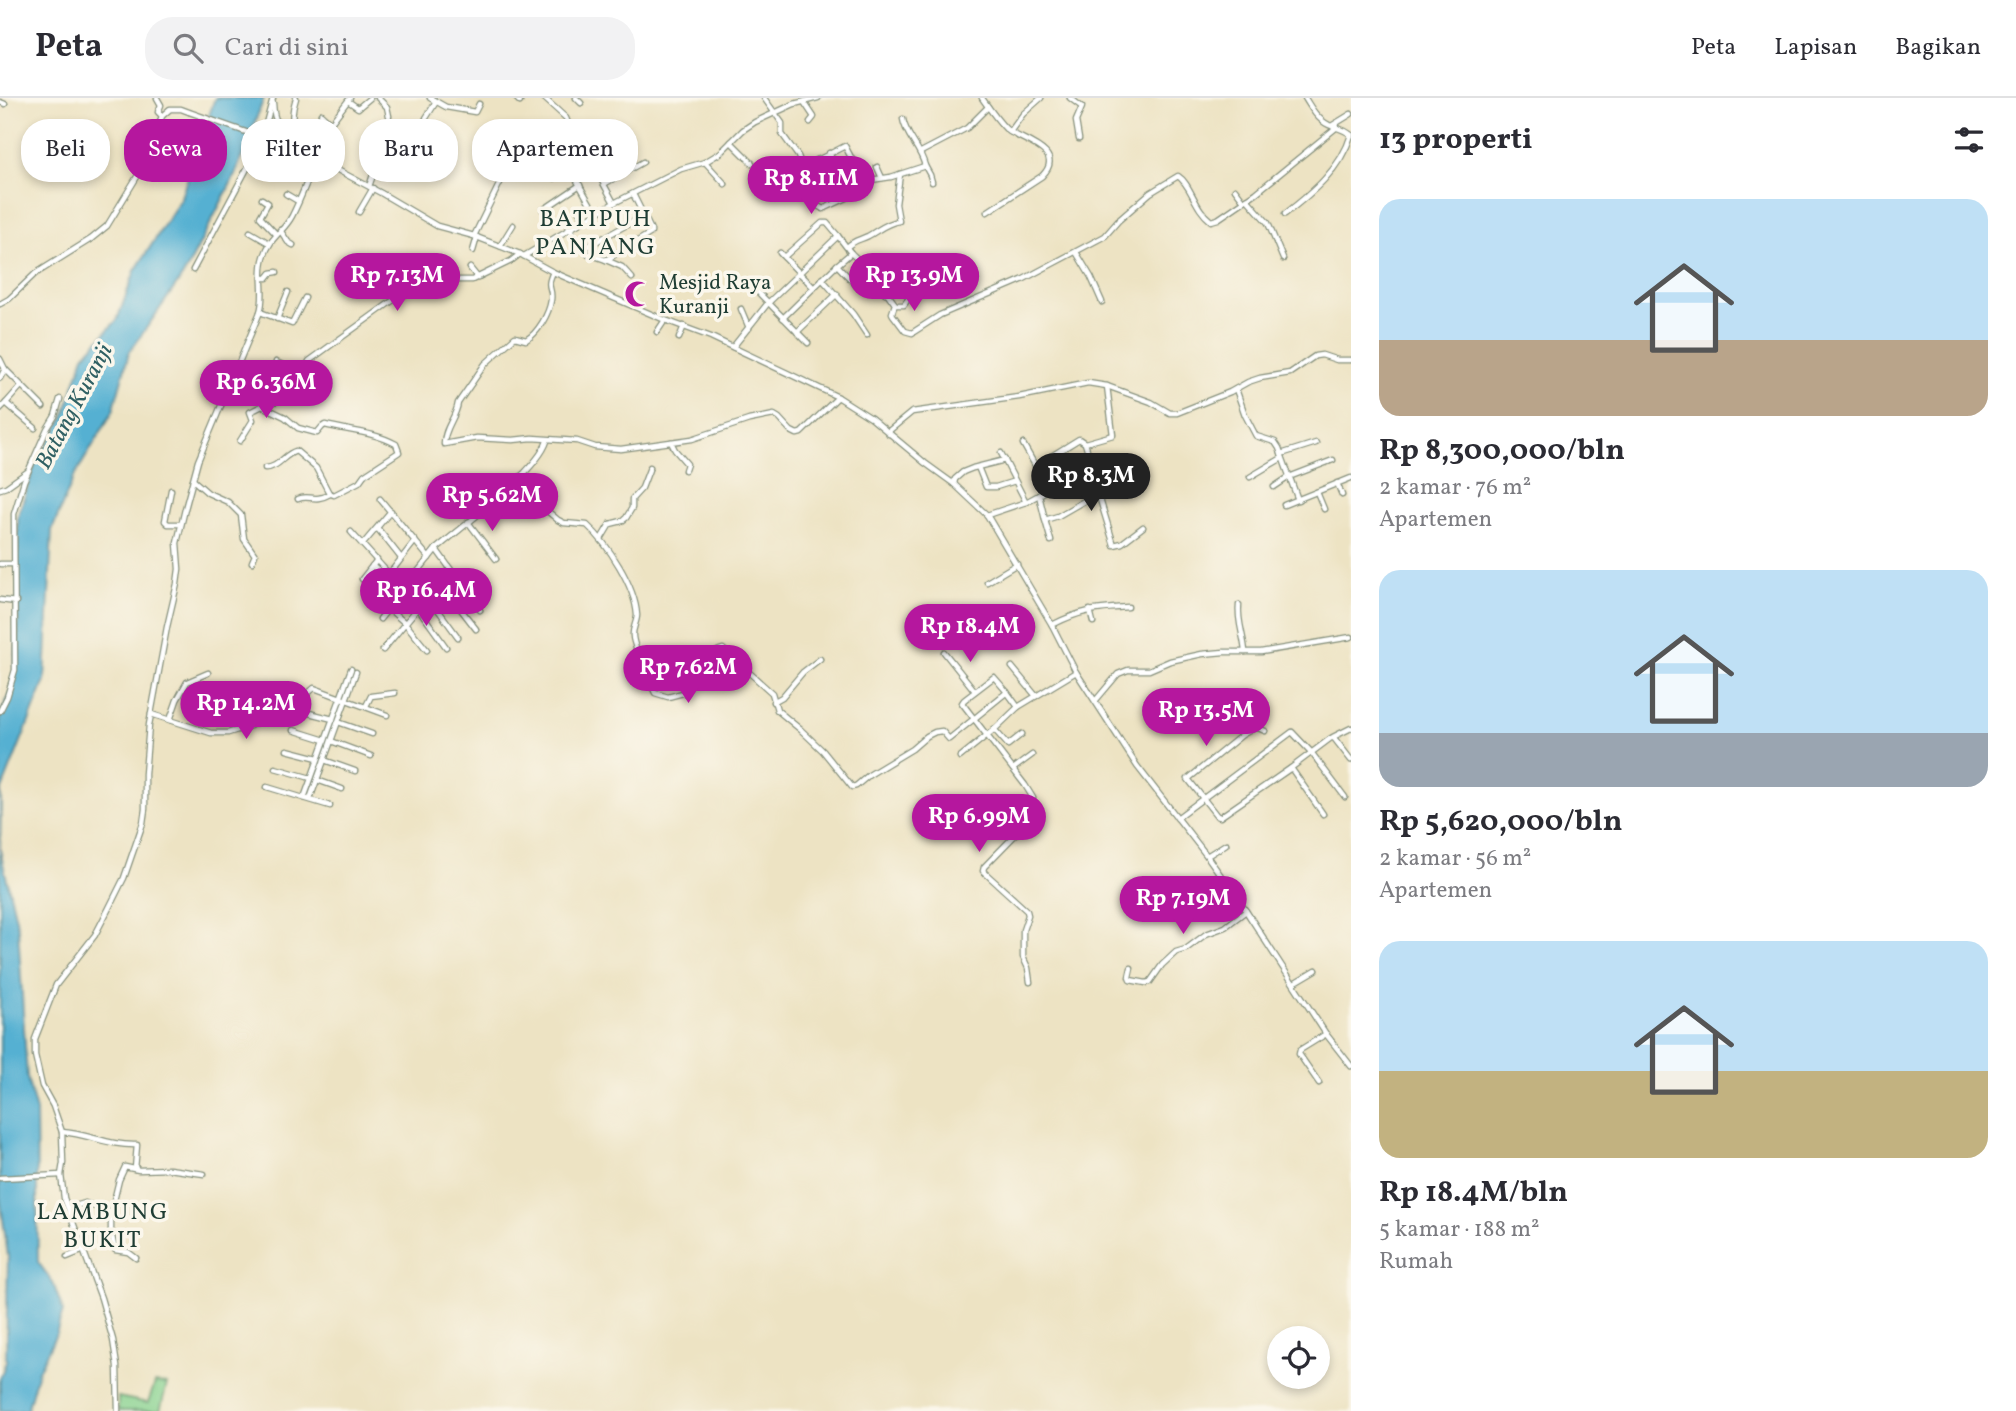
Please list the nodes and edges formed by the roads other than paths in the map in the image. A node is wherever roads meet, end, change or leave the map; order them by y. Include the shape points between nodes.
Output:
1 (157, 98) edge
2 (296, 98) edge
3 (370, 98) edge
4 (378, 98) edge
5 (430, 98) edge
6 (544, 98) edge
7 (764, 98) edge
8 (818, 98) edge
9 (982, 98) edge
10 (1041, 98) edge
11 (1070, 98) edge
12 (1305, 98) edge
13 (273, 99) edge
14 (349, 100) edge
15 (807, 100) edge
16 (436, 102) junction
17 (479, 104) dead end
18 (988, 107) junction
19 (776, 113) junction
20 (321, 114) dead end
21 (1351, 114) edge
22 (162, 116) junction
23 (389, 116) dead end
24 (426, 118) dead end
25 (275, 119) edge
26 (292, 119) edge
27 (327, 119) edge
28 (334, 119) edge
29 (903, 119) dead end
30 (810, 122) dead end
31 (1335, 127) junction
32 (241, 130) edge
33 (1010, 132) junction
34 (1351, 135) edge
35 (1079, 139) dead end
36 (731, 142) junction
37 (921, 152) junction
38 (829, 153) junction
39 (816, 160) junction
40 (643, 162) dead end
41 (705, 162) junction
42 (752, 163) dead end
43 (801, 166) junction
44 (925, 166) junction
45 (877, 167) dead end
46 (787, 172) dead end
47 (345, 174) edge
48 (900, 174) junction
49 (882, 178) junction
50 (305, 182) edge
51 (373, 182) edge
52 (578, 182) edge
53 (932, 183) dead end
54 (604, 184) joint
55 (725, 184) dead end
56 (580, 185) junction
57 (371, 187) junction
58 (866, 187) junction
59 (1235, 189) dead end
60 (286, 194) dead end
61 (633, 194) junction
62 (851, 196) junction
63 (262, 199) dead end
64 (1246, 200) junction
65 (298, 201) junction
66 (836, 202) junction
67 (614, 203) junction
68 (577, 208) dead end
69 (543, 210) dead end
70 (359, 212) dead end
71 (987, 212) dead end
72 (596, 214) junction
73 (1285, 214) dead end
74 (643, 216) junction
75 (584, 220) junction
76 (513, 225) dead end
77 (569, 228) junction
78 (250, 232) dead end
79 (278, 232) junction
80 (838, 236) junction
81 (476, 237) junction
82 (270, 243) junction
83 (293, 246) dead end
84 (500, 246) junction
85 (847, 247) junction
86 (583, 249) junction
87 (472, 251) dead end
88 (1076, 252) junction
89 (851, 253) junction
90 (522, 255) junction
91 (1283, 259) dead end
92 (607, 260) junction
93 (921, 262) dead end
94 (837, 265) junction
95 (470, 268) dead end
96 (193, 270) dead end
97 (276, 272) dead end
98 (553, 272) junction
99 (799, 272) junction
100 (262, 278) junction
101 (478, 278) junction
102 (632, 278) dead end
103 (822, 279) junction
104 (919, 283) dead end
105 (857, 286) dead end
106 (814, 288) junction
107 (756, 290) dead end
108 (288, 292) dead end
109 (885, 293) junction
110 (837, 294) junction
111 (304, 298) dead end
112 (1102, 302) dead end
113 (768, 303) junction
114 (1, 304) edge
115 (895, 304) junction
116 (741, 309) dead end
117 (260, 312) junction
118 (783, 318) junction
119 (277, 319) junction
120 (665, 320) junction
121 (684, 326) junction
122 (749, 328) junction
123 (657, 332) dead end
124 (797, 332) junction
125 (867, 335) dead end
126 (679, 338) dead end
127 (807, 343) dead end
128 (733, 347) junction
129 (0, 359) edge
130 (1351, 360) edge
131 (276, 362) dead end
132 (237, 368) junction
133 (5, 369) junction
134 (303, 374) junction
135 (0, 378) edge
136 (299, 383) junction
137 (21, 386) junction
138 (1107, 386) junction
139 (306, 389) dead end
140 (1236, 389) junction
141 (838, 397) junction
142 (288, 398) junction
143 (61, 399) dead end
144 (6, 403) junction
145 (262, 406) junction
146 (43, 407) dead end
147 (0, 410) edge
148 (35, 428) dead end
149 (889, 433) junction
150 (547, 440) junction
151 (240, 442) dead end
152 (671, 442) junction
153 (1085, 443) junction
154 (1317, 443) dead end
155 (1023, 444) dead end
156 (1001, 453) dead end
157 (1282, 456) junction
158 (1005, 460) junction
159 (1333, 460) dead end
160 (1092, 466) junction
161 (650, 467) dead end
162 (978, 467) junction
163 (1036, 467) junction
164 (265, 468) dead end
165 (685, 470) dead end
166 (28, 471) junction
167 (522, 475) junction
168 (1250, 477) dead end
169 (1289, 477) junction
170 (1351, 478) edge
171 (193, 480) junction
172 (1015, 481) junction
173 (954, 484) junction
174 (1337, 484) junction
175 (1273, 487) dead end
176 (0, 489) edge
177 (171, 490) dead end
178 (1046, 491) junction
179 (1317, 492) junction
180 (1098, 493) junction
181 (330, 494) junction
182 (1039, 495) junction
183 (1342, 495) dead end
184 (298, 499) dead end
185 (380, 499) dead end
186 (1298, 500) junction
187 (1026, 502) junction
188 (1284, 505) dead end
189 (1324, 509) dead end
190 (391, 512) junction
191 (987, 515) junction
192 (1045, 520) junction
193 (468, 522) junction
194 (178, 524) junction
195 (1143, 527) dead end
196 (378, 528) junction
197 (351, 532) dead end
198 (601, 538) junction
199 (415, 541) junction
200 (1051, 541) dead end
201 (363, 544) junction
202 (436, 549) junction
203 (401, 558) junction
204 (429, 558) junction
205 (496, 559) dead end
206 (377, 560) junction
207 (252, 562) dead end
208 (0, 564) edge
209 (14, 564) junction
210 (1017, 564) junction
211 (372, 566) junction
212 (450, 569) junction
213 (388, 575) junction
214 (362, 579) dead end
215 (439, 581) junction
216 (987, 582) dead end
217 (428, 596) junction
218 (370, 599) dead end
219 (0, 600) edge
220 (16, 602) junction
221 (1239, 605) dead end
222 (1128, 607) dead end
223 (418, 608) junction
224 (389, 609) junction
225 (480, 610) dead end
226 (1090, 610) junction
227 (380, 619) dead end
228 (1093, 622) dead end
229 (405, 623) junction
230 (1052, 625) junction
231 (476, 629) dead end
232 (458, 637) dead end
233 (1351, 637) edge
234 (446, 647) dead end
235 (383, 650) dead end
236 (427, 650) dead end
237 (944, 652) dead end
238 (1245, 652) junction
239 (820, 659) dead end
240 (1012, 667) dead end
241 (354, 671) dead end
242 (1076, 672) junction
243 (208, 674) dead end
244 (975, 691) junction
245 (1007, 692) junction
246 (395, 693) dead end
247 (1036, 696) junction
248 (344, 698) junction
249 (1096, 700) junction
250 (773, 702) junction
251 (366, 706) junction
252 (1018, 707) junction
253 (0, 711) edge
254 (309, 713) dead end
255 (151, 714) junction
256 (387, 715) dead end
257 (974, 719) junction
258 (170, 720) junction
259 (335, 720) junction
260 (1351, 728) edge
261 (994, 729) junction
262 (293, 730) dead end
263 (1265, 731) dead end
264 (372, 734) dead end
265 (1022, 734) dead end
266 (986, 735) junction
267 (1331, 738) junction
268 (328, 740) junction
269 (1008, 745) junction
270 (287, 750) dead end
271 (1311, 751) junction
272 (1000, 753) junction
273 (1032, 755) dead end
274 (371, 756) dead end
275 (960, 757) dead end
276 (321, 759) junction
277 (1351, 761) edge
278 (275, 768) dead end
279 (1291, 768) junction
280 (1013, 769) junction
281 (355, 771) dead end
282 (314, 779) junction
283 (267, 787) dead end
284 (342, 789) dead end
285 (1345, 797) dead end
286 (307, 798) junction
287 (1201, 799) junction
288 (330, 806) dead end
289 (1323, 814) dead end
290 (1177, 818) junction
291 (1226, 844) dead end
292 (1208, 856) junction
293 (1246, 911) junction
294 (1131, 968) dead end
295 (1316, 970) dead end
296 (1030, 982) dead end
297 (1294, 983) junction
298 (1326, 1034) junction
299 (1351, 1066) edge
300 (1320, 1083) dead end
301 (62, 1132) junction
302 (135, 1169) junction
303 (204, 1174) dead end
304 (61, 1175) junction
305 (0, 1178) edge
306 (69, 1208) junction
307 (111, 1213) junction
308 (84, 1250) junction
309 (67, 1257) dead end
310 (136, 1258) dead end
311 (118, 1411) edge

1 - 22 street
2 - 26 street
3 - 14 street via 358,108
4 - 23 street
5 - 16 street
6 - 81 street via 568,123 515,152
7 - 19 street
8 - 15 street
9 - 18 street
10 - 33 street
11 - 35 street via 1082,107 1076,121
12 - 31 street via 1319,117
13 - 25 street
13 - 96 street via 251,161
14 - 28 street
15 - 19 street
15 - 30 street via 814,117
16 - 17 street via 475,112
16 - 24 street
18 - 33 street
18 - 37 street via 964,130
19 - 36 street via 748,126
19 - 43 street via 782,134
20 - 27 street
21 - 31 street
22 - 32 street, bridge via 170,109 189,112
22 - 114 street via 146,162 107,226 34,274
29 - 37 street
31 - 34 street
31 - 64 street
33 - 71 street via 1037,145 1048,166 1042,176
34 - 73 street via 1341,160
36 - 41 street
36 - 42 street
37 - 44 street
38 - 39 street
38 - 58 street via 847,148
38 - 62 street
39 - 43 street
39 - 66 street
40 - 54 street
41 - 55 street
41 - 61 street
43 - 46 street
43 - 66 street via 817,206 823,209
44 - 48 street
44 - 53 street
45 - 49 street
47 - 57 street
48 - 49 street
48 - 85 street via 896,204 900,221
49 - 58 street via 871,180
50 - 65 street
51 - 57 street
52 - 56 street
54 - 67 street
56 - 69 street
56 - 72 street
57 - 70 street
57 - 81 street via 437,226
58 - 62 street
59 - 64 street
60 - 65 street
61 - 67 street
61 - 74 street
62 - 66 street
63 - 79 street via 268,204 260,217
64 - 88 street via 1211,220 1178,176 1150,193 1105,236
64 - 91 street via 1268,223
65 - 79 street
67 - 72 street
68 - 75 street
72 - 75 street
74 - 86 street
74 - 92 street via 651,233
75 - 77 street
76 - 84 street
77 - 86 street
77 - 90 street
78 - 82 street
79 - 82 street
79 - 83 street
80 - 85 street
80 - 99 street
80 - 99 street via 822,223 782,255
81 - 84 street
81 - 87 street
82 - 100 street
84 - 90 street
85 - 89 street
86 - 92 street
88 - 112 street
88 - 115 street via 940,315 912,333 893,315
89 - 94 street
89 - 109 street
90 - 98 street
90 - 101 street
92 - 102 street
93 - 109 street via 902,269
94 - 103 street
94 - 105 street
95 - 101 street
97 - 100 street
98 - 120 street
98 - 150 street via 548,285 551,302 536,331 526,340 515,337 485,364 457,403 444,444 477,438
99 - 106 street
99 - 113 street
100 - 117 street
101 - 134 street via 441,280 395,299 309,361
103 - 106 street
103 - 110 street
104 - 115 street via 904,305
106 - 118 street
107 - 113 street
108 - 119 street
109 - 115 street
110 - 124 street
110 - 125 street
111 - 119 street via 292,324
113 - 118 street
113 - 122 street
116 - 122 street
117 - 119 street
117 - 132 street
118 - 124 street
120 - 121 street
120 - 123 street
121 - 126 street
121 - 128 street
122 - 128 street
124 - 127 street
128 - 141 street
129 - 133 street
130 - 140 street via 1315,356 1290,373 1260,378
131 - 134 street
132 - 142 street via 253,374 260,387
132 - 171 street
133 - 135 street
133 - 137 street
134 - 136 street
136 - 139 street
136 - 142 street
137 - 144 street
137 - 146 street
138 - 140 street via 1170,413
138 - 149 street via 1088,383 912,412
138 - 153 street via 1113,435
140 - 157 street via 1256,436 1275,442
141 - 149 street
141 - 152 street via 797,435 779,418 768,416
142 - 145 street
143 - 166 street
144 - 147 street
144 - 148 street
145 - 151 street via 250,412 253,420
145 - 181 street via 301,429 318,433 325,425 396,444 397,454 359,482
149 - 173 street
150 - 152 street via 614,450
150 - 167 street
152 - 165 street via 688,464
153 - 160 street
153 - 163 street via 1079,439
154 - 157 street
155 - 163 street
156 - 158 street
157 - 168 street
157 - 169 street
158 - 162 street
158 - 172 street
159 - 169 street
160 - 178 street
160 - 180 street
161 - 198 street via 626,518 610,524
162 - 172 street via 986,487
162 - 173 street via 958,475
163 - 178 street
164 - 181 street via 296,451 316,468
166 - 176 street
166 - 209 street via 14,514
167 - 193 street
167 - 198 street via 532,498 558,520 587,525
169 - 175 street
169 - 186 street
170 - 174 street
171 - 194 street
171 - 207 street via 241,515 244,539 256,556
172 - 187 street
173 - 191 street
174 - 179 street
174 - 183 street
177 - 194 street via 164,518
178 - 182 street
179 - 186 street
179 - 189 street
180 - 192 street
180 - 195 street via 1114,545
181 - 184 street via 318,500
182 - 187 street
182 - 192 street
185 - 190 street
186 - 188 street
187 - 191 street
190 - 196 street
190 - 199 street
191 - 210 street
192 - 200 street
193 - 202 street
193 - 205 street
194 - 255 street via 178,576
196 - 201 street
196 - 203 street
197 - 201 street
198 - 250 street via 631,593 637,616 633,639 654,692 668,696 683,693 695,673 723,649 772,693
199 - 203 street
199 - 204 street
201 - 206 street
202 - 204 street
202 - 212 street
203 - 213 street
204 - 224 street
206 - 211 street
206 - 213 street
208 - 209 street
209 - 220 street
210 - 216 street
210 - 230 street
211 - 213 street
211 - 214 street
212 - 215 street
212 - 225 street
213 - 218 street
215 - 217 street
215 - 231 street
217 - 223 street
217 - 232 street
219 - 220 street
220 - 253 street via 15,670
221 - 238 street
222 - 226 street
223 - 229 street
223 - 234 street
224 - 227 street
224 - 229 street
226 - 228 street
226 - 230 street
229 - 235 street
229 - 236 street
230 - 242 street
233 - 238 street
237 - 244 street
238 - 249 street via 1202,654 1149,670 1124,671
239 - 250 street
240 - 247 street
241 - 248 street
242 - 247 street
242 - 249 street
243 - 258 street via 187,682
244 - 245 street via 994,677
244 - 257 street via 962,703
245 - 252 street
245 - 257 street
246 - 251 street via 371,696
247 - 252 street
248 - 251 street
248 - 258 street via 314,688 295,705 228,733 211,733
248 - 259 street
249 - 290 street
250 - 257 street via 853,787 927,736 940,731 949,740
251 - 256 street
252 - 261 street
254 - 259 street
255 - 258 street
255 - 301 street via 145,816 130,861 99,928 57,985 35,1039 42,1086
257 - 266 street
259 - 264 street
259 - 268 street
260 - 267 street
261 - 266 street
261 - 269 street
262 - 268 street
263 - 287 street via 1256,727 1242,734 1188,779
265 - 269 street
266 - 272 street
266 - 275 street
267 - 271 street
267 - 277 street
268 - 274 street
268 - 276 street
269 - 272 street
270 - 276 street
271 - 279 street
271 - 285 street
271 - 287 street via 1292,732
272 - 280 street
273 - 280 street
276 - 281 street
276 - 282 street
278 - 282 street
279 - 287 street via 1220,817
279 - 289 street
280 - 296 street via 1033,798 1018,810 1023,827 983,871 1027,911 1023,957
282 - 284 street
282 - 286 street
283 - 286 street
286 - 288 street
287 - 290 street
290 - 292 street
291 - 292 street
292 - 293 street
293 - 294 street via 1176,952 1150,982 1130,980
293 - 297 street
295 - 297 street
297 - 298 street
298 - 299 street
298 - 300 street via 1299,1054
301 - 302 street via 81,1133 115,1145 136,1145
301 - 304 street
302 - 303 street
302 - 307 street via 122,1171
304 - 305 street
304 - 306 street
306 - 307 street via 85,1203
306 - 308 street
307 - 310 street via 115,1250
308 - 309 street
308 - 311 street via 113,1340

